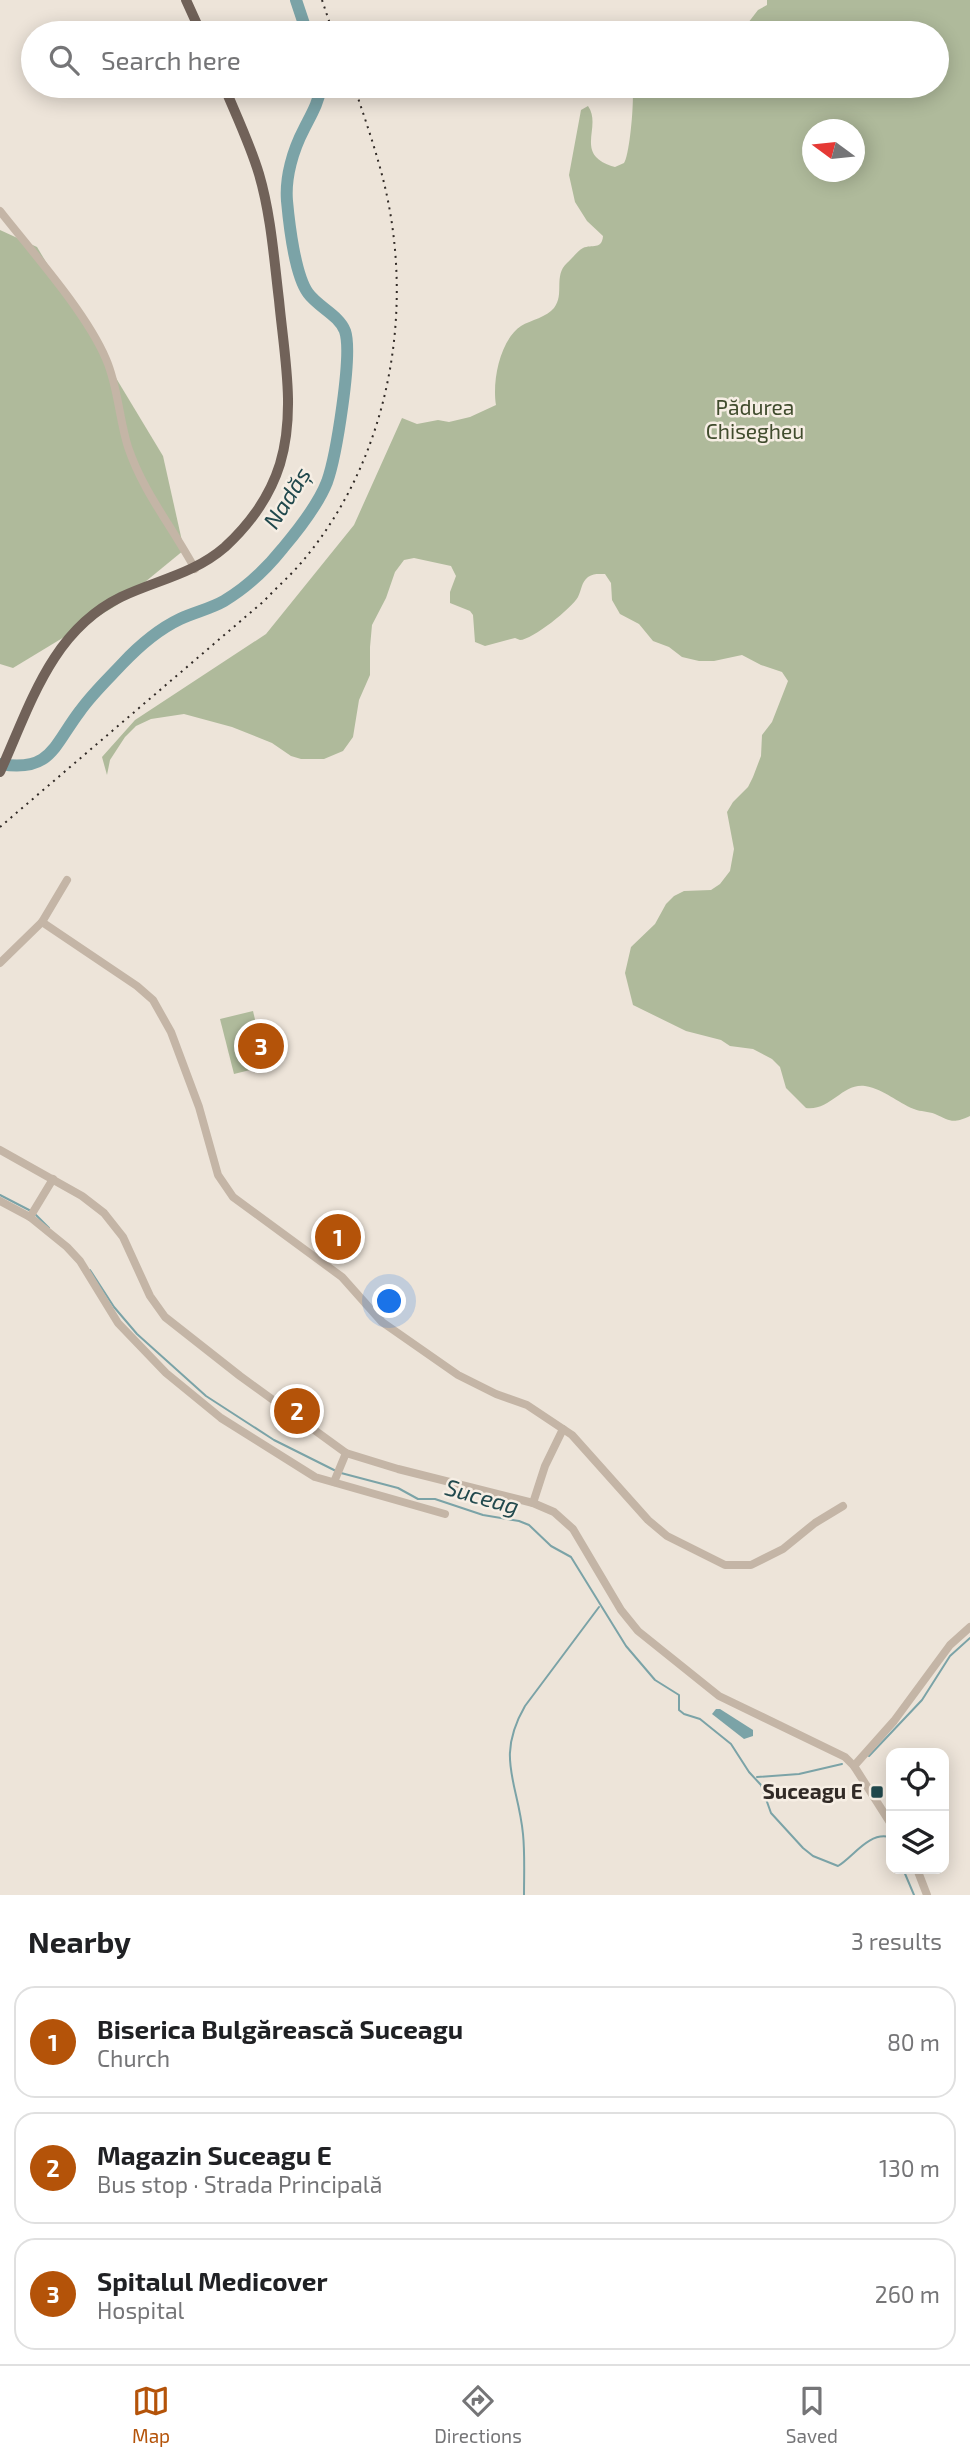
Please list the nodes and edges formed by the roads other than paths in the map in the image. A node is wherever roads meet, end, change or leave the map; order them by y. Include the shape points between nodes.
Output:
1 (186, 0) edge
2 (196, 21) edge
3 (229, 98) edge
4 (0, 211) edge
5 (195, 569) junction
6 (0, 772) edge
7 (67, 880) dead end
8 (42, 922) junction
9 (0, 963) edge
10 (0, 1150) edge
11 (52, 1179) junction
12 (0, 1201) edge
13 (32, 1214) junction
14 (563, 1429) junction
15 (345, 1456) junction
16 (334, 1482) junction
17 (533, 1503) junction
18 (843, 1506) dead end
19 (445, 1514) dead end
20 (970, 1627) edge
21 (854, 1766) junction
22 (886, 1816) edge
23 (919, 1874) edge
24 (927, 1895) edge

1 - 2 main road
3 - 5 main road via 265,196 288,417 280,466 262,504 237,536
4 - 5 street via 98,343 138,474
5 - 6 main road via 118,598 72,633 42,677
7 - 8 street
8 - 9 street
8 - 14 street via 153,1000 171,1032 199,1107 218,1175 233,1197 342,1277 382,1322 458,1376 527,1405
10 - 11 street
11 - 13 street
11 - 15 street via 92,1202 114,1223 150,1296 170,1322
12 - 13 street
13 - 16 street via 80,1261 118,1323 180,1385 257,1442 315,1477
14 - 17 street
14 - 18 street via 661,1532 724,1565 751,1565 783,1549
15 - 16 street
15 - 17 street
16 - 19 street
17 - 21 street via 559,1515 573,1528 638,1631 719,1696 845,1757
20 - 21 street via 950,1645
21 - 22 street
23 - 24 street

